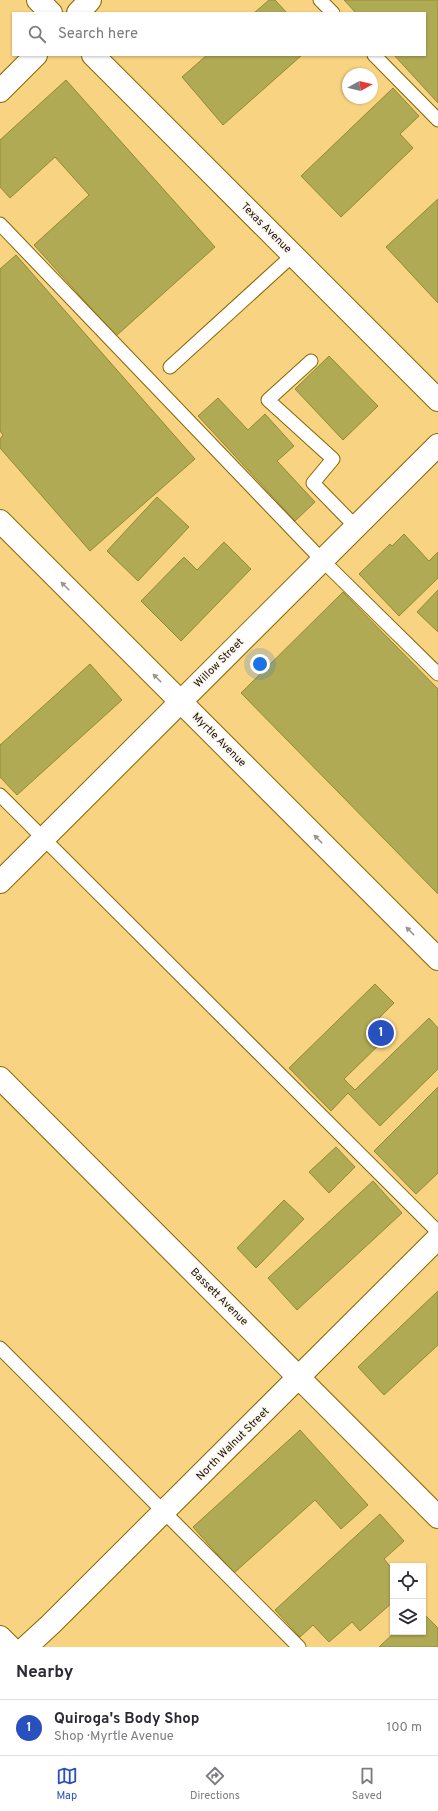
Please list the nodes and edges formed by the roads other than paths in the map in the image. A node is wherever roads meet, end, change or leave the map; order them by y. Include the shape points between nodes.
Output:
1 (38, 0) edge
2 (90, 0) edge
3 (320, 0) edge
4 (50, 12) edge
5 (79, 12) edge
6 (332, 12) edge
7 (35, 56) edge
8 (94, 56) edge
9 (375, 56) edge
10 (0, 90) edge
11 (438, 120) edge
12 (0, 224) edge
13 (293, 255) junction
14 (311, 362) dead end
15 (170, 367) dead end
16 (438, 400) edge
17 (438, 445) edge
18 (0, 521) edge
19 (356, 527) junction
20 (322, 560) junction
21 (438, 674) edge
22 (180, 701) junction
23 (0, 794) edge
24 (44, 838) junction
25 (0, 882) edge
26 (438, 958) edge
27 (0, 1078) edge
28 (438, 1232) edge
29 (438, 1238) edge
30 (0, 1348) edge
31 (299, 1378) junction
32 (165, 1511) junction
33 (438, 1517) edge
34 (0, 1637) edge
35 (10, 1647) edge
36 (26, 1647) edge
37 (299, 1647) edge

1 - 4 street
2 - 5 street
3 - 6 lane
7 - 10 street
8 - 13 street, Texas Avenue
9 - 11 lane
12 - 20 lane
13 - 15 lane
13 - 16 street, Texas Avenue
14 - 19 lane via 268,400 333,458 313,483
17 - 19 street, Willow Street
22 -> 18 street, Myrtle Avenue
19 - 20 street, Willow Street
20 - 21 lane
20 - 22 street, Willow Street
22 - 24 street, Willow Street
26 -> 22 street, Myrtle Avenue
23 - 24 lane
24 - 25 street, Willow Street
24 - 28 lane
27 - 31 street, Bassett Avenue
29 - 31 street, North Walnut Street
30 - 32 lane
31 - 32 street, North Walnut Street
31 - 33 street, Bassett Avenue
32 - 36 street, North Walnut Street
32 - 37 lane
34 - 35 street

